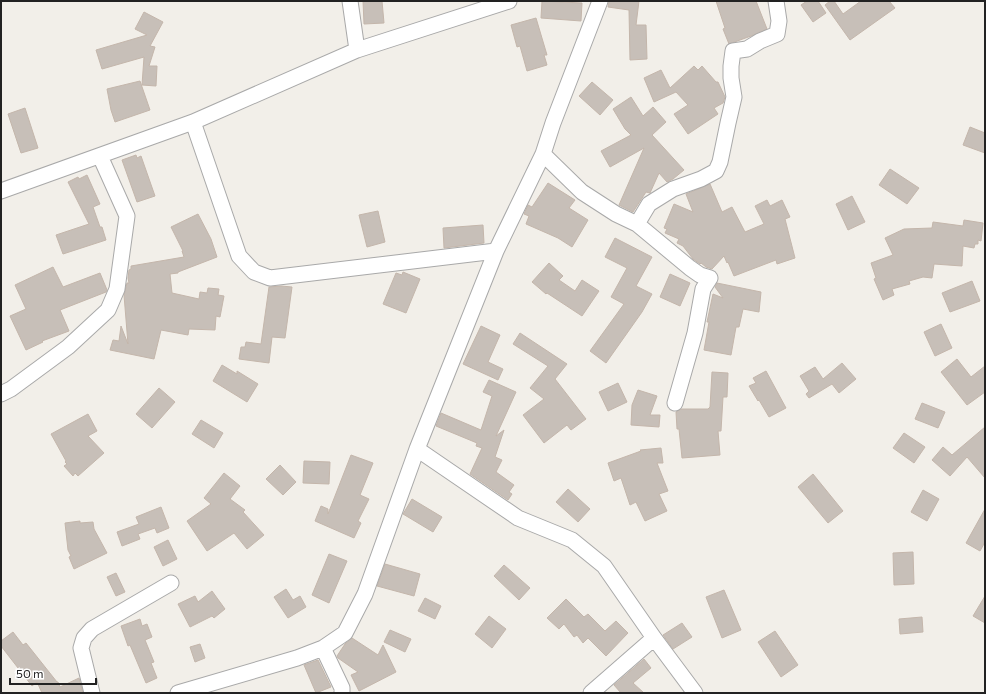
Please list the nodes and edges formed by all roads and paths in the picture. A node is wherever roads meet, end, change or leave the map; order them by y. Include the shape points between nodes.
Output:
1 (350, 1) edge
2 (509, 1) edge
3 (600, 1) edge
4 (776, 1) edge
5 (357, 50) junction
6 (193, 122) junction
7 (543, 154) junction
8 (100, 156) junction
9 (1, 191) edge
10 (636, 224) junction
11 (496, 250) junction
12 (1, 394) edge
13 (675, 403) dead end
14 (417, 449) junction
15 (172, 583) dead end
16 (654, 638) junction
17 (324, 648) junction
18 (92, 693) edge
19 (178, 693) edge
20 (342, 693) edge
21 (591, 693) edge
22 (695, 693) edge

1 - 5 street
2 - 5 street
3 - 7 street via 552,123
4 - 10 street via 779,21 777,34 746,49 733,51 731,78 734,97 716,171 673,189 649,204
5 - 6 street
6 - 8 street
6 - 11 street via 239,256 254,272 270,278
7 - 10 street via 582,192
7 - 11 street
8 - 9 street
8 - 12 street via 127,216 117,289 108,310 68,347
10 - 13 street via 690,268 710,278 703,289 695,332
11 - 14 street
14 - 16 street via 518,518 572,540 604,566
14 - 17 street via 356,614 345,633
15 - 18 street via 92,629 84,638 81,648
16 - 21 street
16 - 22 street
17 - 19 street
17 - 20 street

